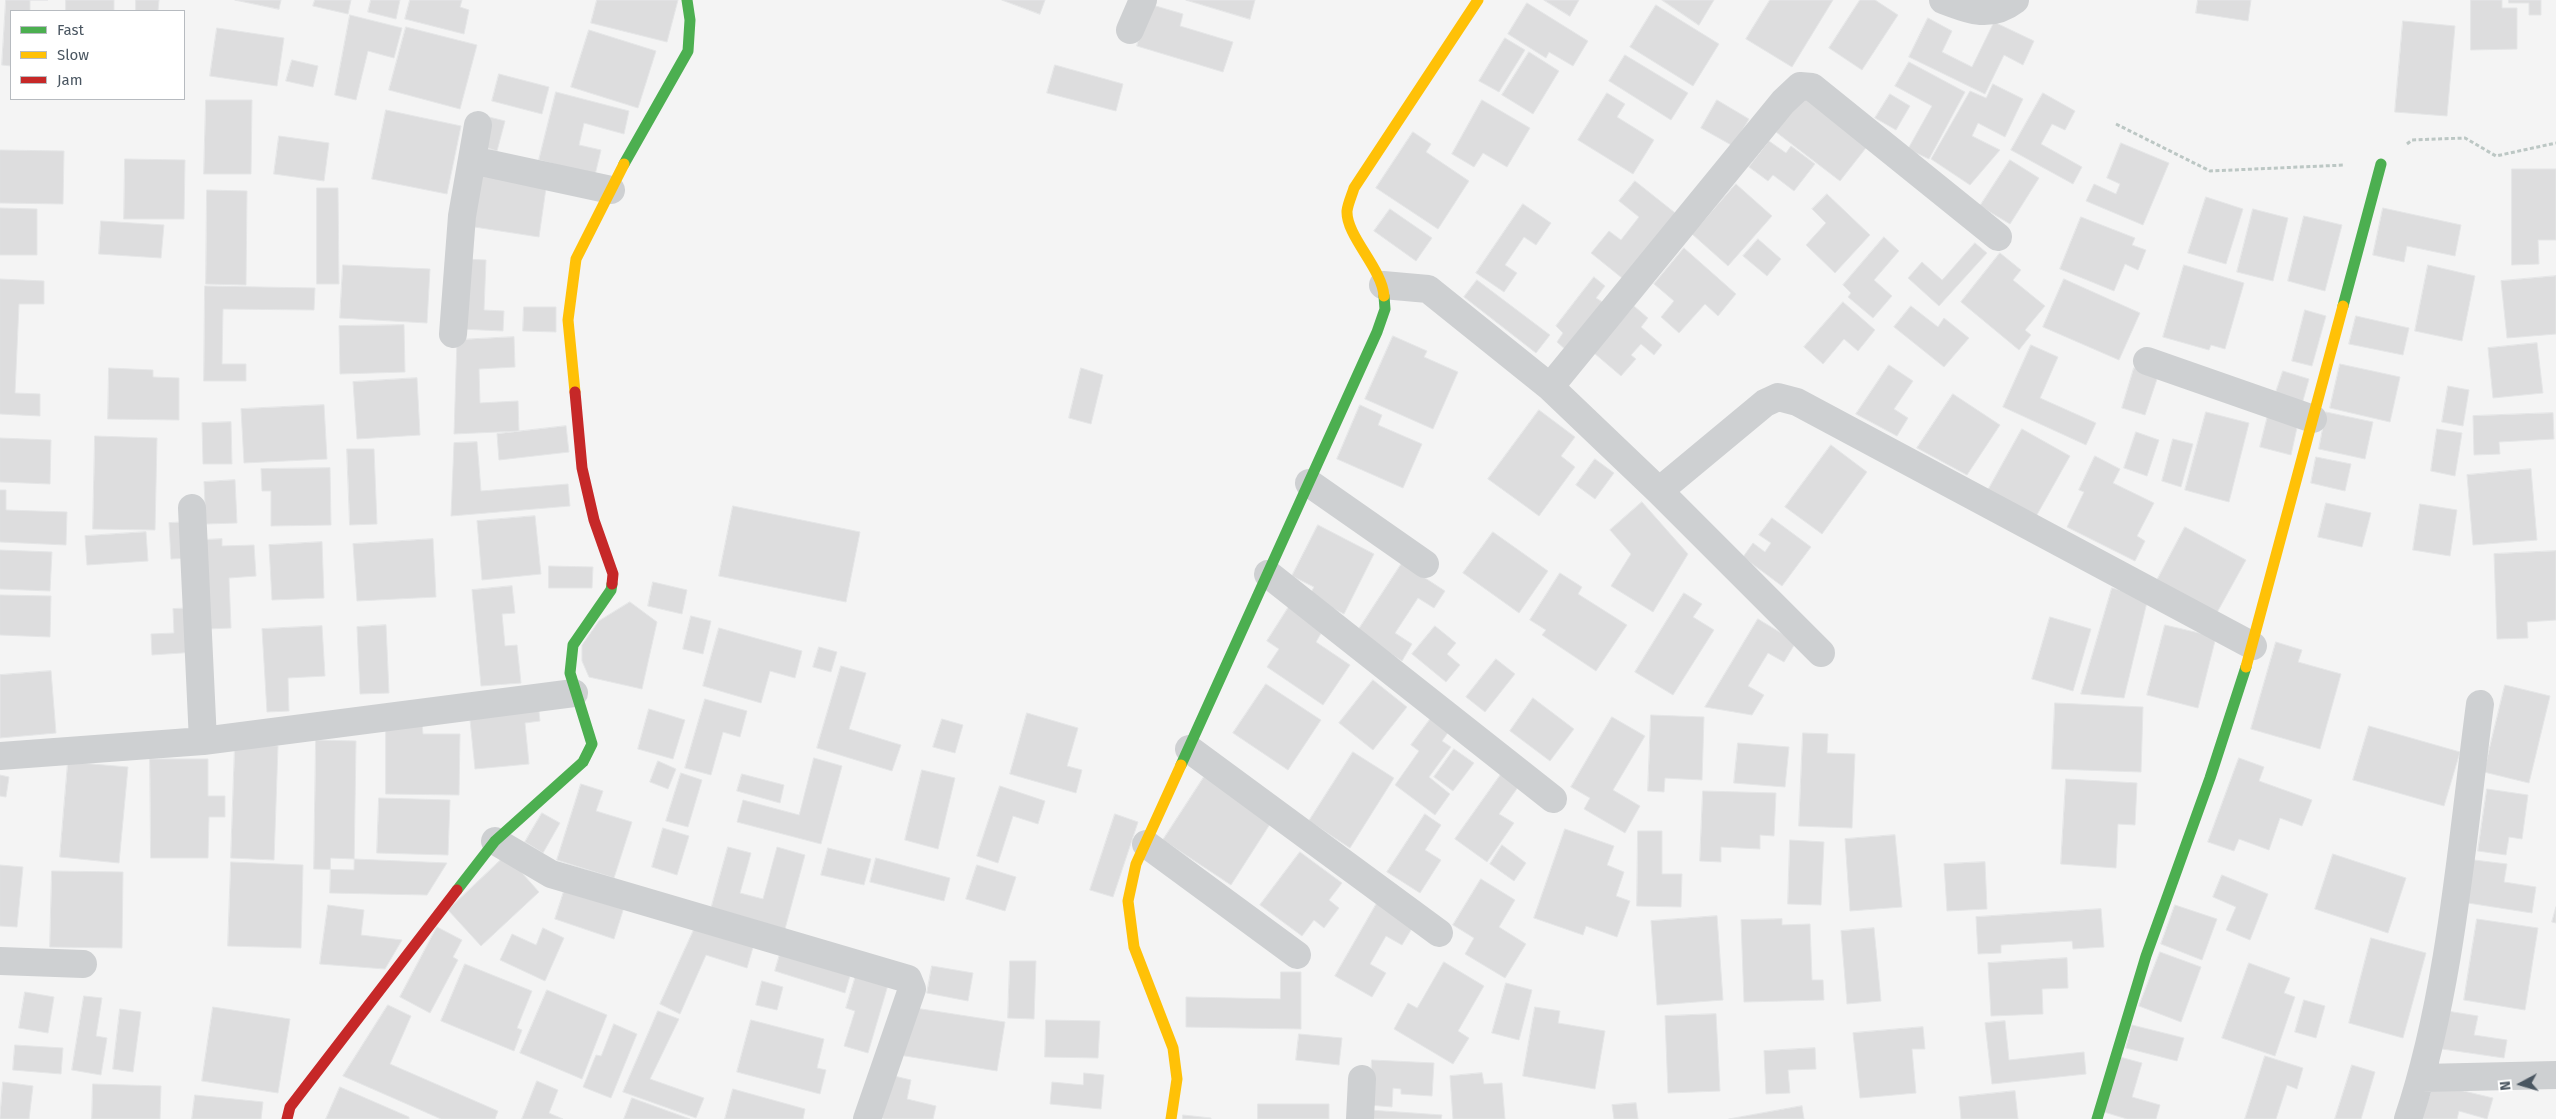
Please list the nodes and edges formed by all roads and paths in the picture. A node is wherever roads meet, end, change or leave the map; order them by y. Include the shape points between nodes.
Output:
1 (687, 0) edge
2 (1143, 0) edge
3 (1478, 0) edge
4 (1943, 0) edge
5 (2015, 0) edge
6 (1130, 30) dead end
7 (2116, 124) dead end
8 (478, 125) dead end
9 (2556, 143) edge
10 (472, 160) junction
11 (2381, 164) junction
12 (611, 190) junction
13 (1998, 237) dead end
14 (1383, 285) junction
15 (453, 334) dead end
16 (2147, 361) dead end
17 (1550, 387) junction
18 (2313, 419) junction
19 (1309, 484) junction
20 (1659, 491) junction
21 (192, 508) dead end
22 (1425, 564) dead end
23 (1268, 574) junction
24 (2253, 646) junction
25 (1821, 653) dead end
26 (574, 693) junction
27 (2480, 704) dead end
28 (203, 741) junction
29 (1189, 749) junction
30 (0, 756) edge
31 (1553, 799) dead end
32 (495, 841) junction
33 (1146, 844) junction
34 (1439, 933) dead end
35 (1297, 955) dead end
36 (0, 961) edge
37 (83, 964) dead end
38 (2556, 1075) edge
39 (2422, 1078) junction
40 (1362, 1079) dead end
41 (287, 1119) edge
42 (867, 1119) edge
43 (1171, 1119) edge
44 (1360, 1119) edge
45 (2097, 1119) edge
46 (2408, 1119) edge

1 - 12 street via 690,20 688,51 634,143
2 - 6 street
3 - 14 street via 1354,188 1347,211 1351,227
4 - 5 street via 1981,13
7 - 11 path via 2210,171
8 - 10 street
9 - 11 path via 2496,156 2465,138 2412,140
10 - 12 street
10 - 15 street via 462,216
11 - 18 street
12 - 26 street via 576,259 568,320 582,468 594,520 613,574 611,590 573,645 570,673
13 - 17 street via 1812,87 1800,86 1783,102
14 - 17 street via 1428,289
14 - 19 street via 1385,309 1377,332
16 - 18 street
17 - 20 street
18 - 24 street
19 - 22 street
19 - 23 street
20 - 24 street via 1765,404 1778,397 1797,402
20 - 25 street
21 - 28 street
23 - 29 street
23 - 31 street
24 - 45 street via 2146,956
26 - 28 street
26 - 32 street via 592,744 583,762
27 - 39 street via 2446,954
28 - 30 street
29 - 33 street
29 - 34 street
32 - 41 street via 290,1107
32 - 42 street via 551,874 908,979 912,989
33 - 35 street
33 - 43 street via 1136,864 1128,901 1134,947 1173,1048 1177,1079
36 - 37 street
38 - 39 street
39 - 46 street
40 - 44 street

